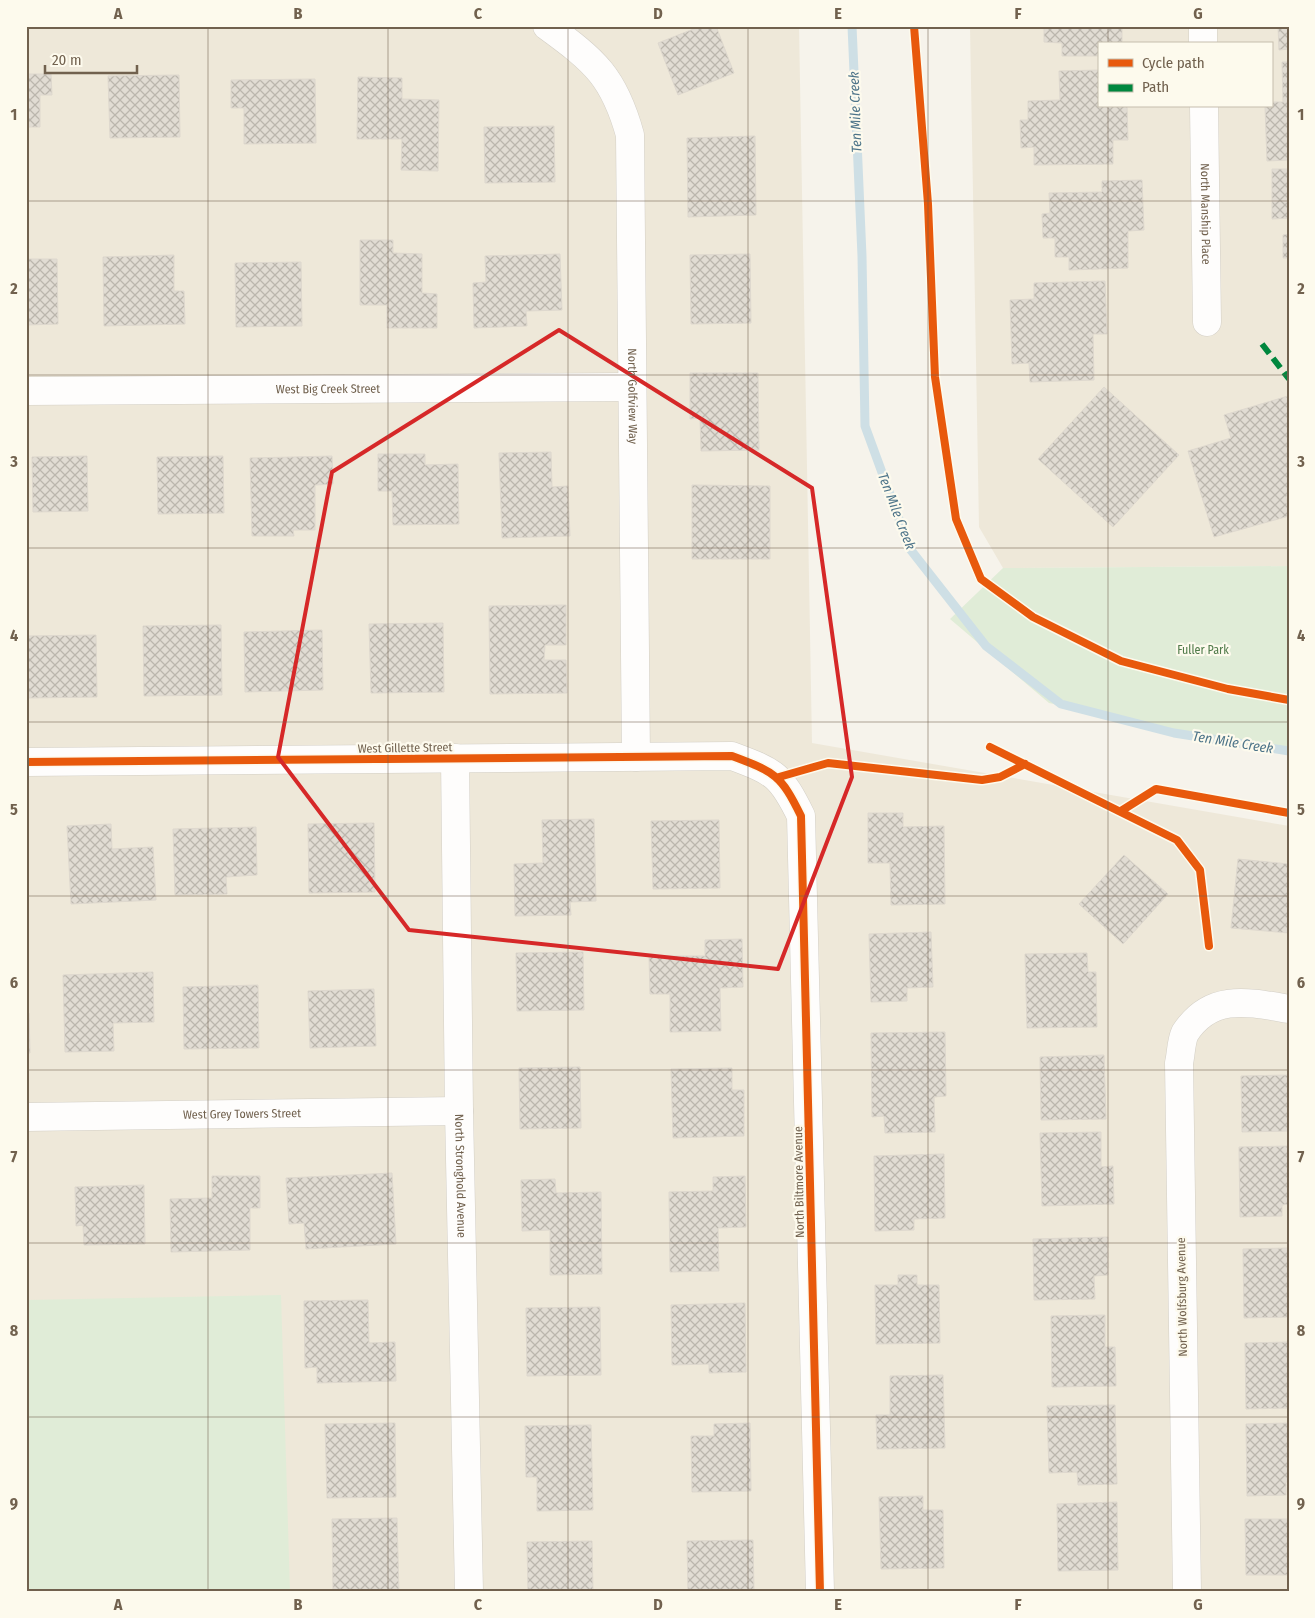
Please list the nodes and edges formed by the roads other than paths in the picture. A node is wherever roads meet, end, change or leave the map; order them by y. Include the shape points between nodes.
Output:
1 (547, 26) edge
2 (1203, 26) edge
3 (1203, 42) edge
4 (1204, 108) edge
5 (1207, 322) dead end
6 (632, 387) junction
7 (26, 391) edge
8 (636, 757) junction
9 (455, 758) junction
10 (26, 762) edge
11 (779, 777) joint
12 (1289, 1008) edge
13 (459, 1112) junction
14 (26, 1116) edge
15 (469, 1592) edge
16 (820, 1592) edge
17 (1187, 1592) edge

1 - 6 street, North Golfview Way via 581,51 601,71 618,99 630,135
2 - 3 street
4 - 5 street, North Manship Place
6 - 7 street, West Big Creek Street
6 - 8 street, North Golfview Way
8 - 9 street, West Gillette Street
8 - 11 street, West Gillette Street via 732,756
9 - 10 street, West Gillette Street
9 - 13 street, North Stronghold Avenue
11 - 16 street, North Biltmore Avenue via 802,816
12 - 17 street, North Wolfsburg Avenue via 1229,1002 1206,1010 1184,1035 1179,1064
13 - 14 street, West Grey Towers Street
13 - 15 street, North Stronghold Avenue

